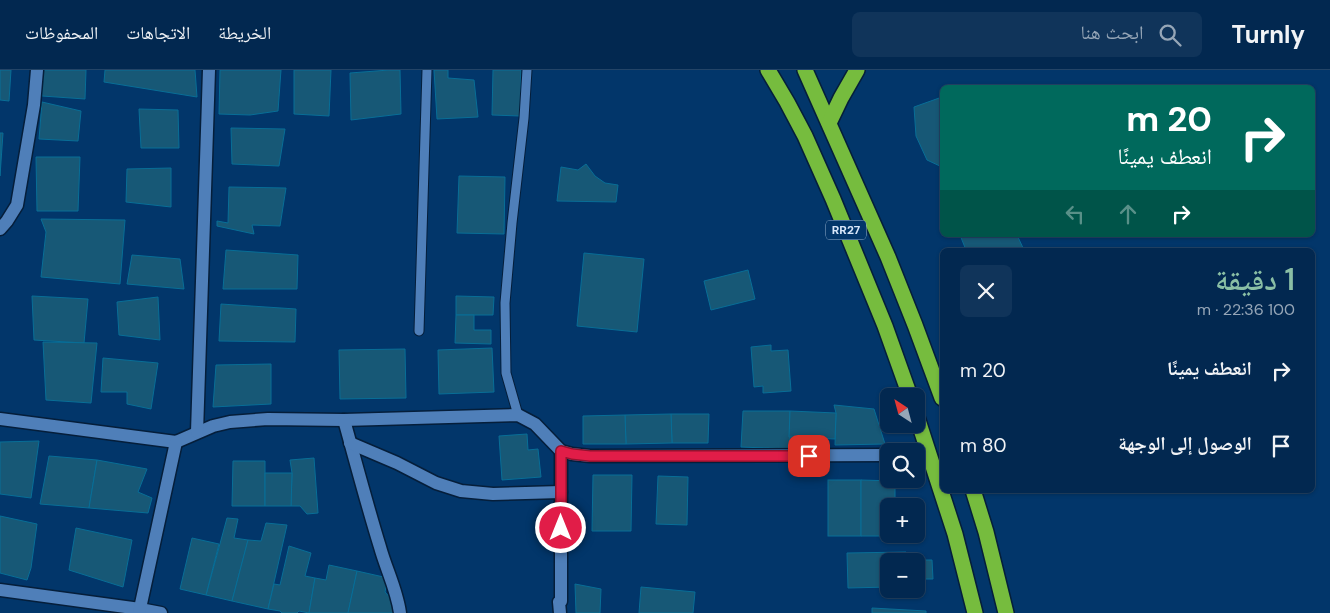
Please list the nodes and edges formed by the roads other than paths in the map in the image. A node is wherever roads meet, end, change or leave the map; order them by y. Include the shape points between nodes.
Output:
1 (37, 70) edge
2 (208, 70) edge
3 (427, 70) edge
4 (527, 70) edge
5 (768, 70) edge
6 (805, 70) edge
7 (857, 70) edge
8 (829, 123) junction
9 (0, 229) edge
10 (419, 330) dead end
11 (907, 388) edge
12 (940, 393) edge
13 (518, 415) junction
14 (0, 420) edge
15 (344, 420) junction
16 (197, 432) junction
17 (176, 442) junction
18 (350, 443) junction
19 (561, 451) junction
20 (880, 456) edge
21 (925, 460) edge
22 (561, 492) junction
23 (974, 493) edge
24 (0, 590) edge
25 (140, 611) edge
26 (161, 613) edge
27 (400, 613) edge
28 (560, 613) edge
29 (975, 613) edge
30 (1006, 613) edge

1 - 9 street via 17,205
2 - 16 street
3 - 10 lane
4 - 13 lane via 505,303 506,373
5 - 11 highway, RR27 via 806,136 834,199
6 - 8 highway, RR27
7 - 8 highway
8 - 12 highway, RR27 via 888,257
13 - 15 street
13 - 19 street via 535,424
14 - 17 street
15 - 16 street via 230,422
15 - 18 street
16 - 17 street
17 - 25 street
18 - 22 street via 461,492
18 - 27 street
19 - 20 street via 590,456
19 - 22 street
21 - 29 highway via 955,534
22 - 28 street
23 - 30 highway
24 - 25 street
25 - 26 street

